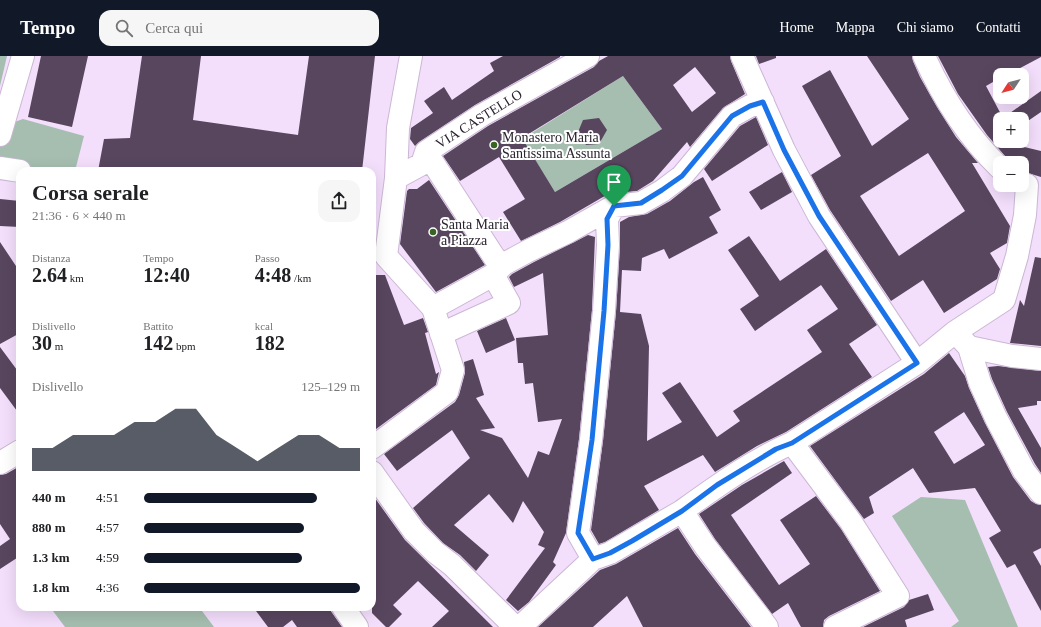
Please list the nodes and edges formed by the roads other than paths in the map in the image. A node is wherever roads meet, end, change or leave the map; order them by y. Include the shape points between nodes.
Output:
1 (23, 56) edge
2 (411, 56) edge
3 (588, 56) edge
4 (742, 56) edge
5 (924, 56) edge
6 (763, 102) junction
7 (0, 135) edge
8 (426, 152) junction
9 (993, 161) edge
10 (0, 168) edge
11 (16, 170) edge
12 (396, 178) junction
13 (1030, 185) edge
14 (614, 206) junction
15 (379, 259) edge
16 (498, 270) junction
17 (433, 308) junction
18 (441, 334) junction
19 (962, 340) junction
20 (1041, 359) edge
21 (917, 363) junction
22 (792, 443) junction
23 (376, 445) edge
24 (16, 454) edge
25 (0, 464) edge
26 (376, 478) edge
27 (1041, 493) edge
28 (682, 511) junction
29 (593, 559) junction
30 (345, 611) edge
31 (357, 627) edge
32 (515, 627) edge
33 (520, 627) edge
34 (766, 627) edge
35 (835, 627) edge

1 - 7 street
2 - 12 street via 398,128
3 - 8 street, VIA CASTELLO via 482,115
4 - 6 street
5 - 9 street via 932,75 961,121
6 - 14 street via 732,116 682,176 662,190 641,203
6 - 21 street via 784,150 819,216
8 - 12 street, VIA CASTELLO via 422,164
8 - 16 street via 498,262
10 - 11 street
12 - 15 street
13 - 19 street via 1017,256 1004,300
14 - 16 street
14 - 29 street via 607,219 604,311 592,440 578,533
15 - 17 street
16 - 17 street
16 - 18 street via 509,303
17 - 18 street
18 - 23 street via 452,370 447,392
19 - 20 street via 1012,356
19 - 21 street
19 - 27 street via 996,418 1024,471
21 - 22 street
22 - 28 street via 776,449 717,485
22 - 35 street via 850,522 898,596
24 - 25 street
26 - 32 street via 414,531
28 - 29 street via 610,553
28 - 34 street via 704,546
29 - 33 street
30 - 31 street

